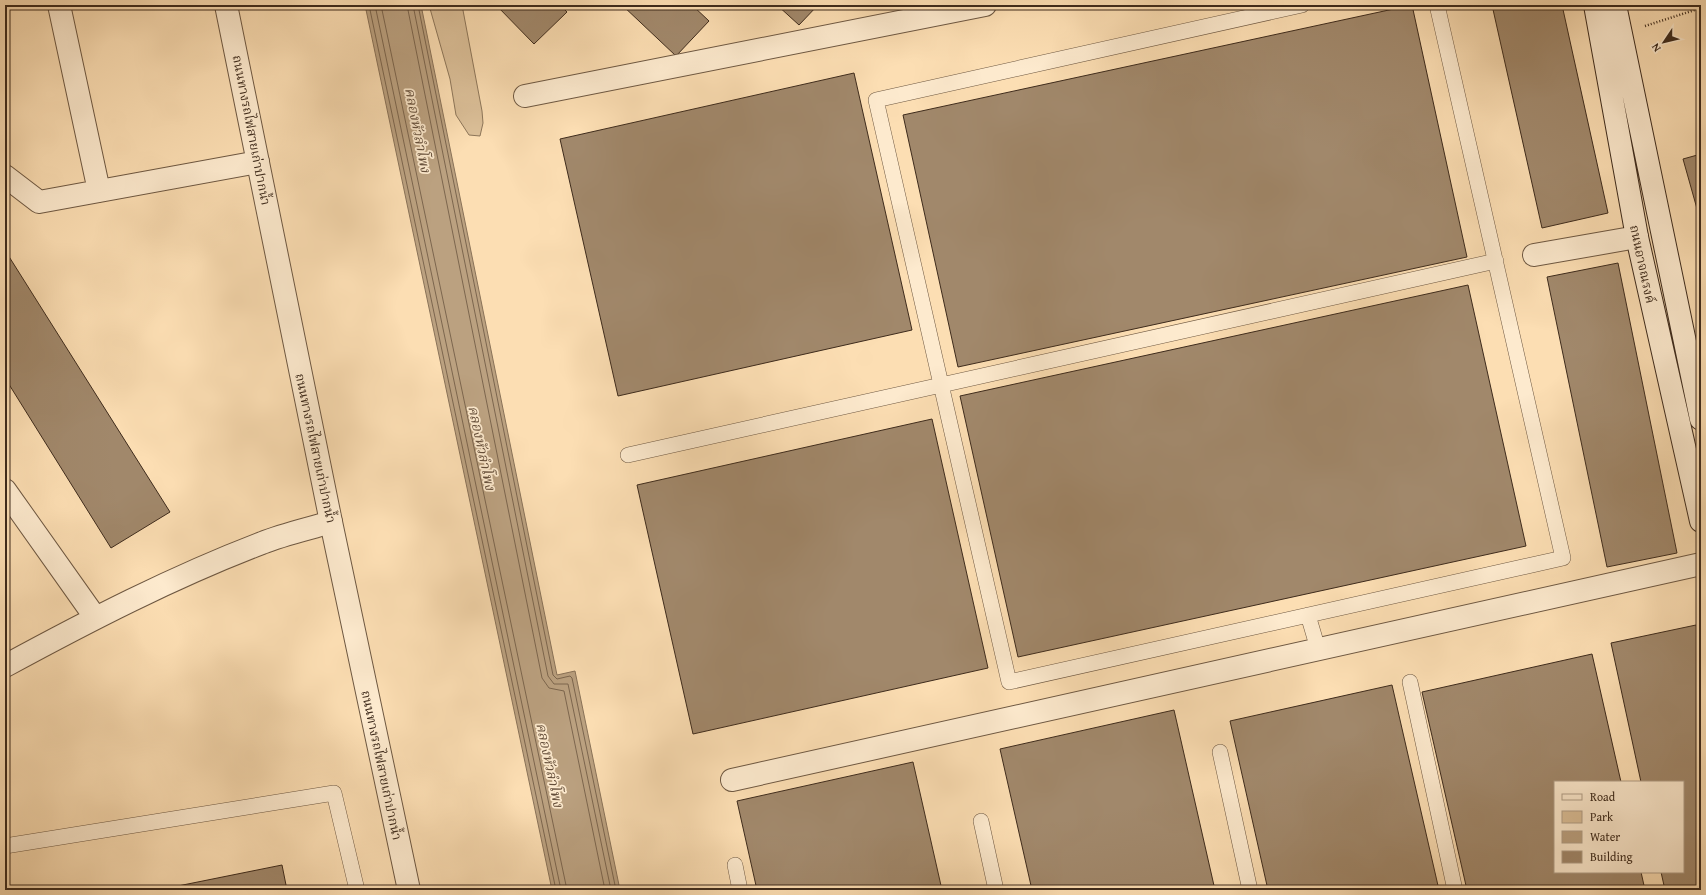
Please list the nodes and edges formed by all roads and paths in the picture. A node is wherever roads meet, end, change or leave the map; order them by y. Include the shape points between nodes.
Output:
1 (59, 5) edge
2 (226, 5) edge
3 (1302, 5) edge
4 (1437, 5) edge
5 (1595, 5) edge
6 (1615, 5) edge
7 (975, 6) edge
8 (1701, 8) edge
9 (1620, 34) junction
10 (525, 96) dead end
11 (258, 162) junction
12 (5, 176) edge
13 (99, 191) junction
14 (1637, 237) junction
15 (1534, 255) dead end
16 (1496, 261) junction
17 (1694, 356) edge
18 (941, 385) junction
19 (1701, 419) edge
20 (628, 455) dead end
21 (5, 490) edge
22 (1701, 521) edge
23 (331, 522) junction
24 (1701, 564) edge
25 (1308, 615) junction
26 (95, 617) junction
27 (1318, 649) junction
28 (5, 666) edge
29 (1410, 682) dead end
30 (1220, 752) dead end
31 (732, 780) dead end
32 (981, 821) dead end
33 (5, 846) edge
34 (735, 865) dead end
35 (357, 890) edge
36 (409, 890) edge
37 (740, 890) edge
38 (996, 890) edge
39 (1250, 890) edge
40 (1455, 890) edge

1 - 13 street
2 - 11 street, ถนนทางรถไฟสายเก่าปากน้ำ
3 - 18 lane via 876,100
4 - 16 lane
5 - 14 street, ถนนอาจณรงค์
6 - 9 street, ถนนอาจณรงค์
7 - 10 street
8 - 9 path
9 - 17 street, ถนนอาจณรงค์
11 - 13 street
11 - 23 street, ถนนทางรถไฟสายเก่าปากน้ำ
12 - 13 street via 39,202
14 - 15 street
14 - 22 street, ถนนอาจณรงค์
16 - 18 lane
16 - 25 lane via 1563,558
17 - 19 street, ถนนอาจณรงค์
18 - 20 lane
18 - 25 lane via 1009,682
21 - 26 street
23 - 26 street via 262,543
23 - 36 street, ถนนทางรถไฟสายเก่าปากน้ำ
24 - 27 street
25 - 27 lane
26 - 28 street
27 - 31 street
29 - 40 lane
30 - 39 lane
32 - 38 lane
33 - 35 lane via 334,793
34 - 37 lane

